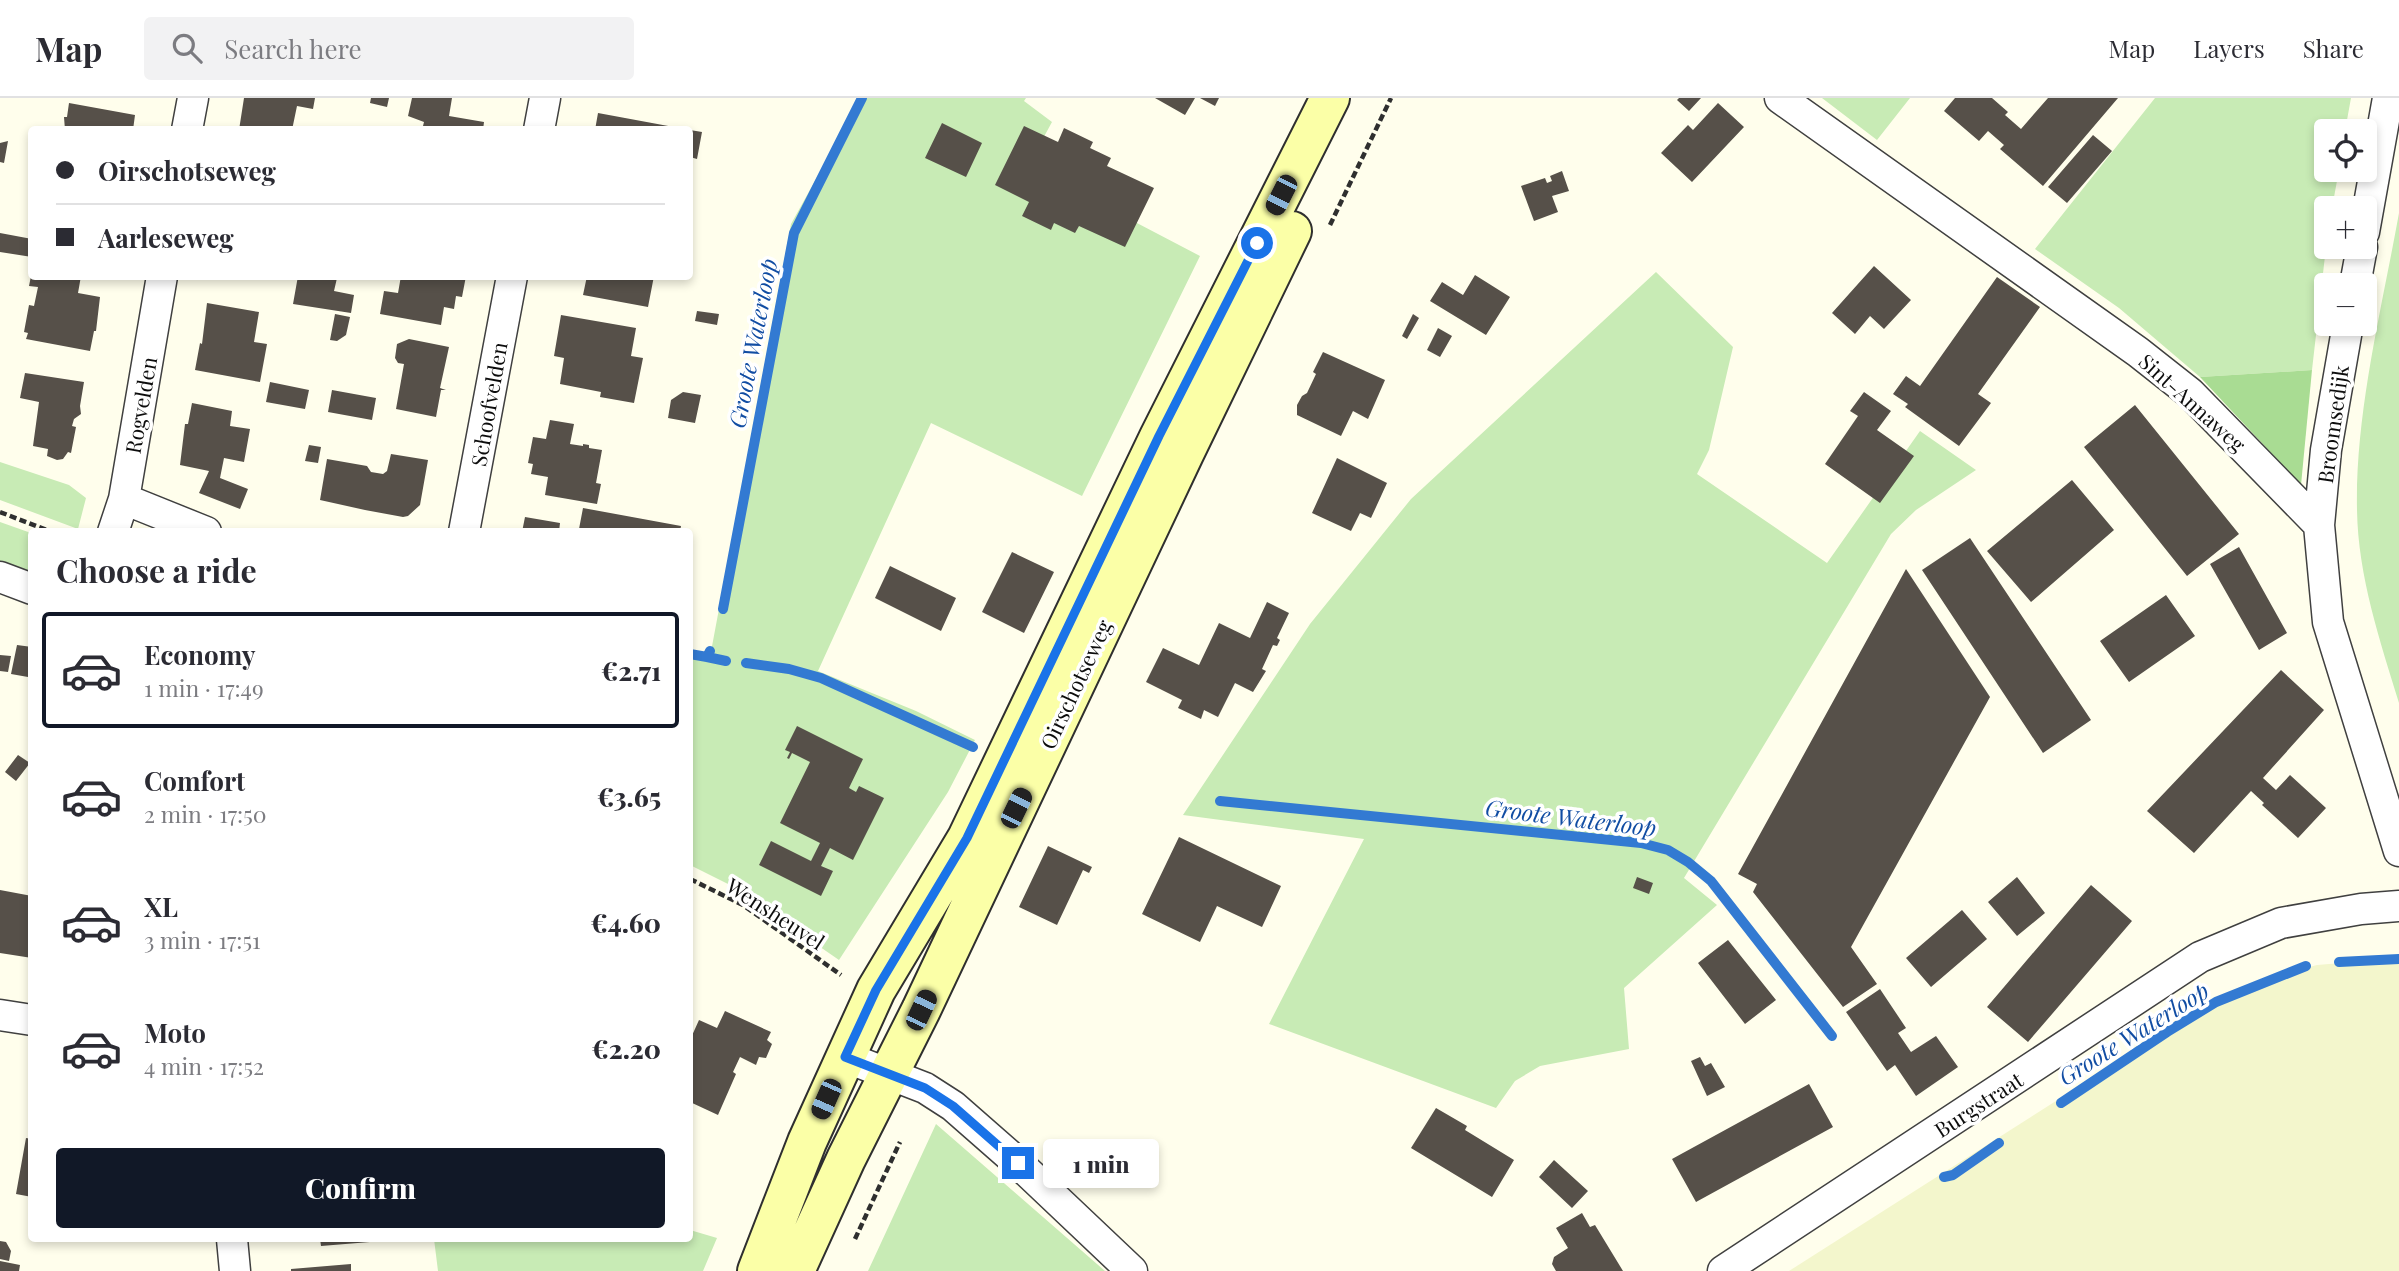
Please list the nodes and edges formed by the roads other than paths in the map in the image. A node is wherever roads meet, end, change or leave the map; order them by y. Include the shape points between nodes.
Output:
1 (193, 98) edge
2 (545, 98) edge
3 (1330, 98) edge
4 (1357, 98) edge
5 (1780, 98) edge
6 (2388, 98) edge
7 (188, 126) edge
8 (540, 126) edge
9 (2370, 196) edge
10 (161, 280) edge
11 (511, 280) edge
12 (2346, 336) edge
13 (124, 499) junction
14 (2319, 525) junction
15 (114, 528) edge
16 (196, 528) edge
17 (465, 528) edge
18 (0, 577) edge
19 (28, 588) edge
20 (2399, 852) edge
21 (2399, 906) edge
22 (1, 1019) edge
23 (28, 1020) edge
24 (845, 1057) junction
25 (889, 1074) junction
26 (232, 1242) edge
27 (235, 1271) edge
28 (757, 1271) edge
29 (794, 1271) edge
30 (1132, 1271) edge
31 (1723, 1271) edge

1 - 7 street
2 - 8 street
3 - 24 main road, Oirschotseweg via 1159,436 967,838 876,990
4 - 25 main road, Oirschotseweg
5 - 14 street, Sint-Annaweg via 2190,393
6 - 9 street
10 - 13 street, Rogvelden
11 - 17 street, Schoofvelden
12 - 14 street, Broomsedijk via 2326,450
13 - 15 street, Rogvelden
13 - 16 street
14 - 20 street via 2328,622
18 - 19 street
21 - 31 street, Burgstraat via 2281,923 2200,957
22 - 23 street
24 - 25 street
24 - 28 main road, Oirschotseweg
25 - 29 main road, Oirschotseweg
25 - 30 street via 925,1088 953,1106
26 - 27 street

